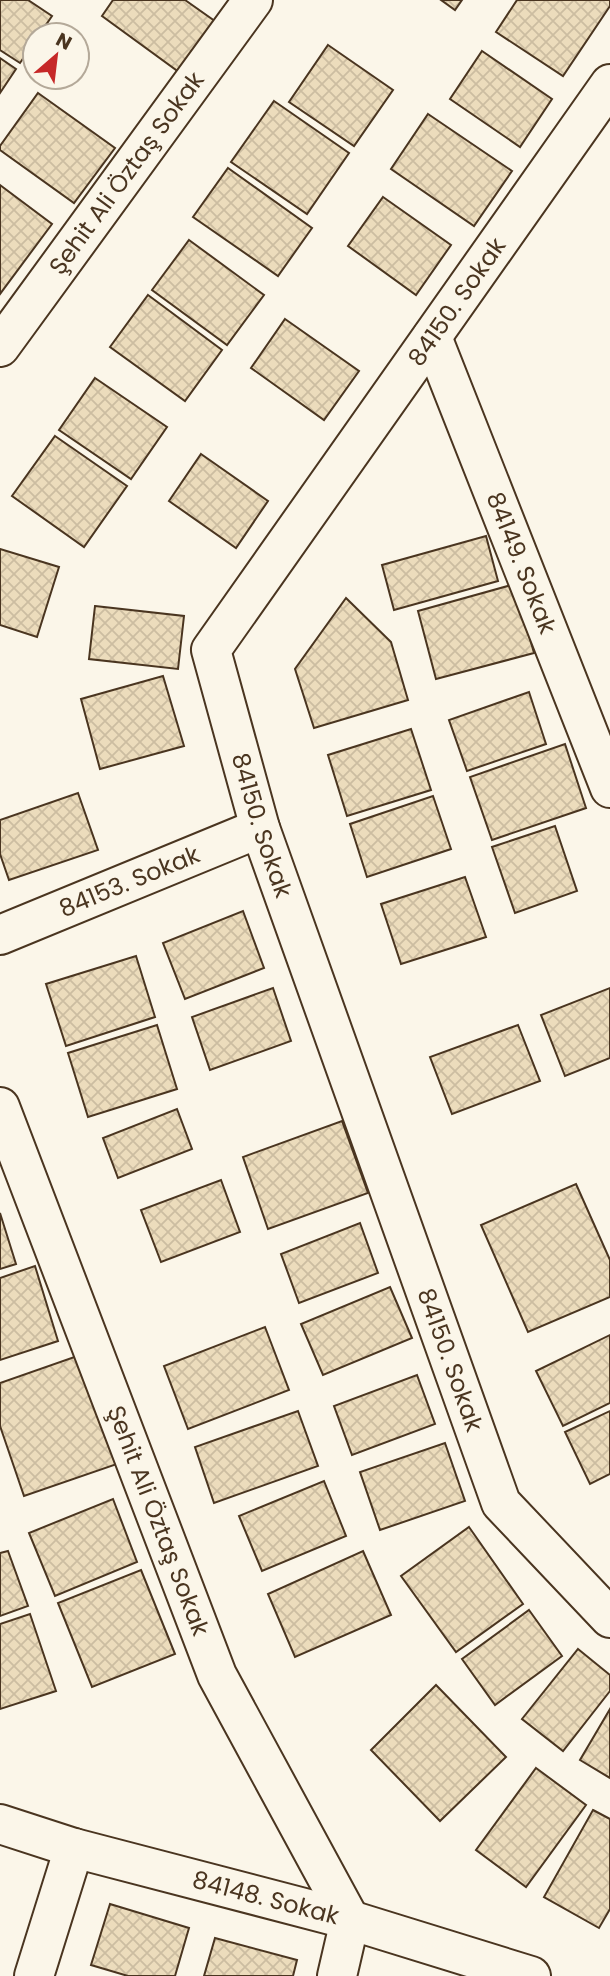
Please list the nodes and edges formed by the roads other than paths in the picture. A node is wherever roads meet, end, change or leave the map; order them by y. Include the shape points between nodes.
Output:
1 (253, 0) edge
2 (610, 84) edge
3 (432, 337) junction
4 (0, 347) edge
5 (610, 788) edge
6 (260, 828) junction
7 (0, 935) edge
8 (0, 1107) edge
9 (610, 1618) edge
10 (0, 1824) edge
11 (74, 1849) junction
12 (350, 1920) junction
13 (34, 1976) edge
14 (337, 1976) edge
15 (531, 1976) edge

1 - 4 street, Şehit Ali Öztaş Sokak
2 - 3 street, 84150. Sokak
3 - 5 street, 84149. Sokak
3 - 6 street, 84150. Sokak via 211,650
6 - 7 street, 84153. Sokak
6 - 9 street, 84150. Sokak via 501,1503
8 - 12 street, Şehit Ali Öztaş Sokak via 218,1675
10 - 11 street, 84148. Sokak
11 - 12 street, 84148. Sokak
11 - 13 street
12 - 14 street
12 - 15 street, 84148. Sokak

